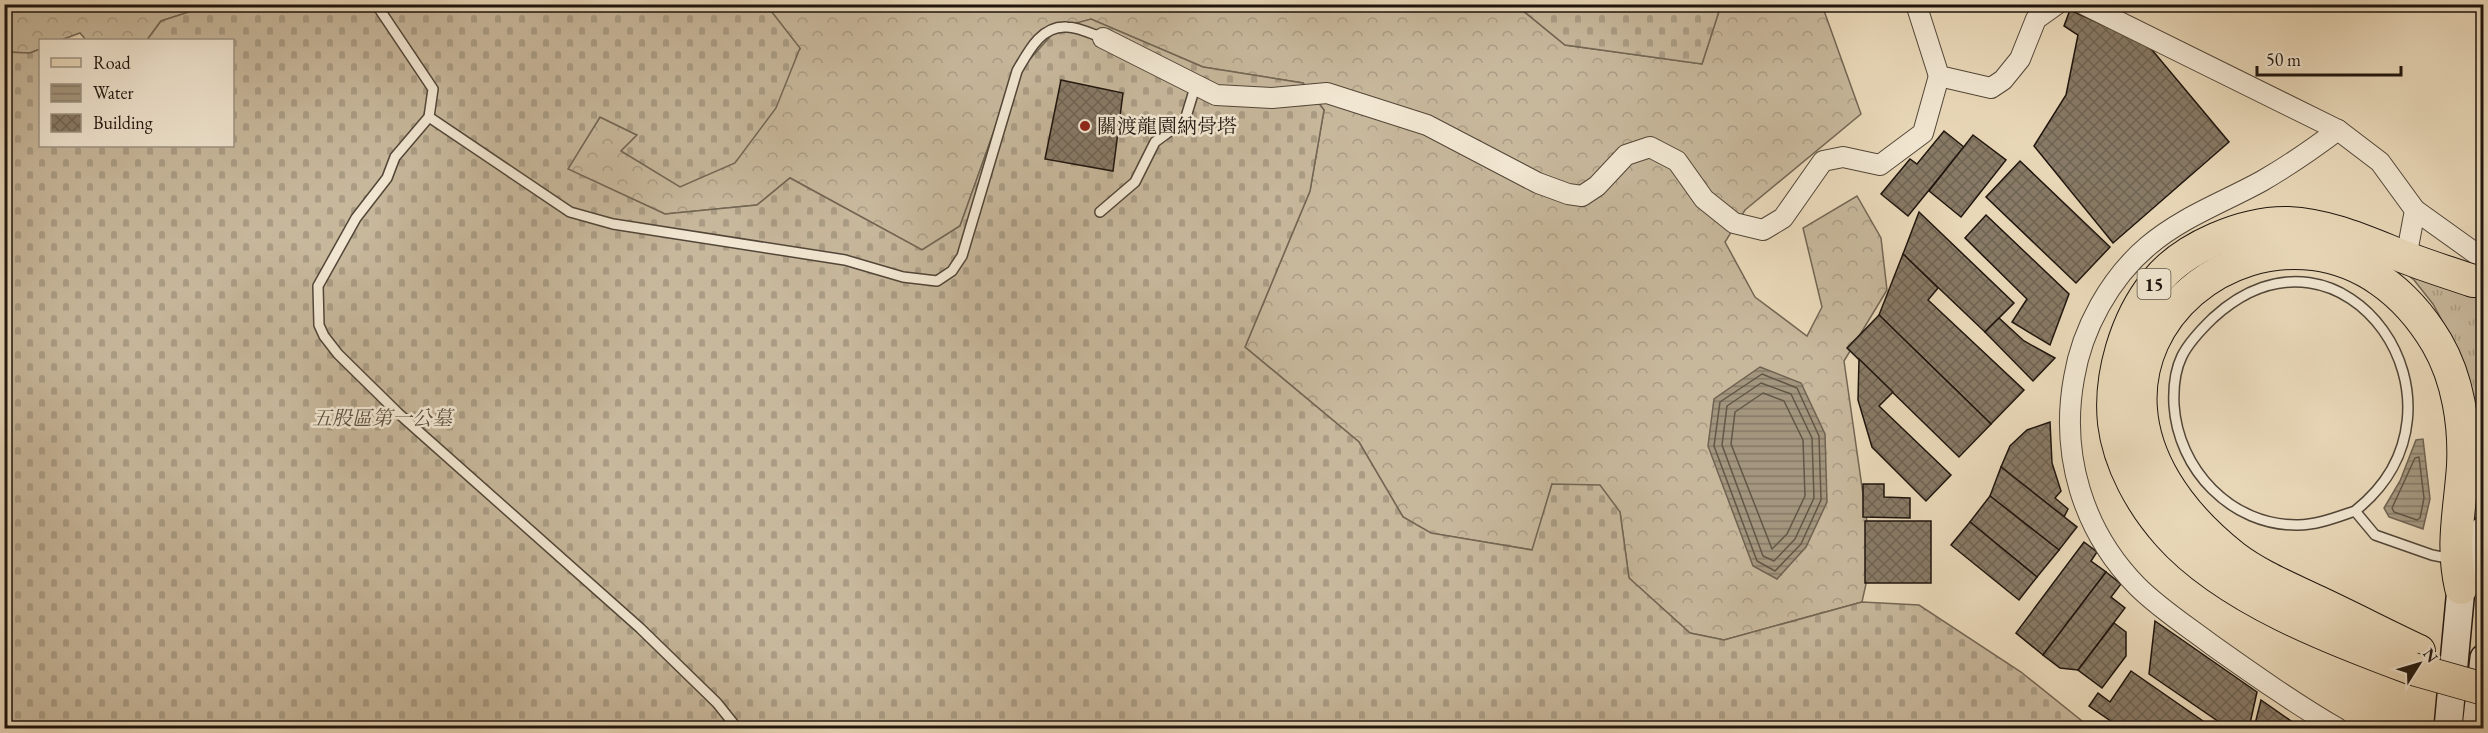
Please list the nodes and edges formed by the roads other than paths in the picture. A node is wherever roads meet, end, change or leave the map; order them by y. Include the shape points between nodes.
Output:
1 (376, 4) edge
2 (1916, 4) edge
3 (2057, 4) edge
4 (2083, 4) edge
5 (2108, 10) edge
6 (1103, 38) joint
7 (1939, 76) junction
8 (1196, 84) junction
9 (429, 117) junction
10 (2338, 130) junction
11 (2415, 210) junction
12 (1100, 212) dead end
13 (2484, 256) edge
14 (2406, 258) junction
15 (2484, 280) edge
16 (2355, 511) junction
17 (2484, 530) edge
18 (2458, 573) junction
19 (2484, 658) edge
20 (2416, 660) junction
21 (2484, 679) edge
22 (2484, 689) edge
23 (737, 729) edge
24 (2337, 729) edge
25 (2448, 729) edge
26 (2476, 729) edge

1 - 9 lane via 433,90
2 - 7 street
3 - 7 street via 2036,19 2020,59 1991,88
4 - 5 street
5 - 10 street
6 - 8 street
6 - 9 lane via 1066,26 1041,34 1032,45 1017,71 962,256 952,271 937,281 903,277 845,260 613,224 570,212
7 - 8 street via 1923,133 1880,165 1843,157 1823,161 1784,218 1763,230 1734,223 1704,199 1677,161 1650,147 1626,155 1582,196 1538,183 1427,125 1327,93 1230,98
8 - 12 lane via 1185,120 1155,142 1135,182
9 - 23 lane via 395,157 387,177 356,218 318,286 319,325 324,336 398,412 640,628 717,703
10 - 11 street via 2380,162
10 - 24 street via 2263,180 2189,217 2148,246 2124,271 2096,315 2076,362 2069,420 2077,485 2089,518 2122,570 2164,610
11 - 13 street
11 - 14 street
14 - 15 main road, 15 via 2473,281
14 - 20 main road, 15 via 2324,227 2286,223 2242,228 2209,242 2156,281 2135,315 2114,384 2114,422 2121,456 2141,497 2169,536 2210,570 2245,594 2349,645
16 - 16 lane via 2375,497 2393,472 2409,437 2416,404 2413,381 2395,340 2368,306 2337,289 2301,282 2263,288 2231,302 2196,334 2178,360 2176,428 2187,455 2214,492 2239,511 2271,522 2299,525
16 - 18 lane via 2375,535 2432,555
17 - 18 main road via 2478,550
18 - 20 main road via 2461,416 2447,362 2437,342 2406,302 2368,274 2341,261 2300,253 2264,256 2235,264 2202,280 2181,298 2158,327 2144,361 2139,400 2148,441 2164,480 2190,515 2234,557
18 - 25 main road
19 - 26 main road
20 - 21 main road via 2471,670
20 - 22 main road, 15, bridge

